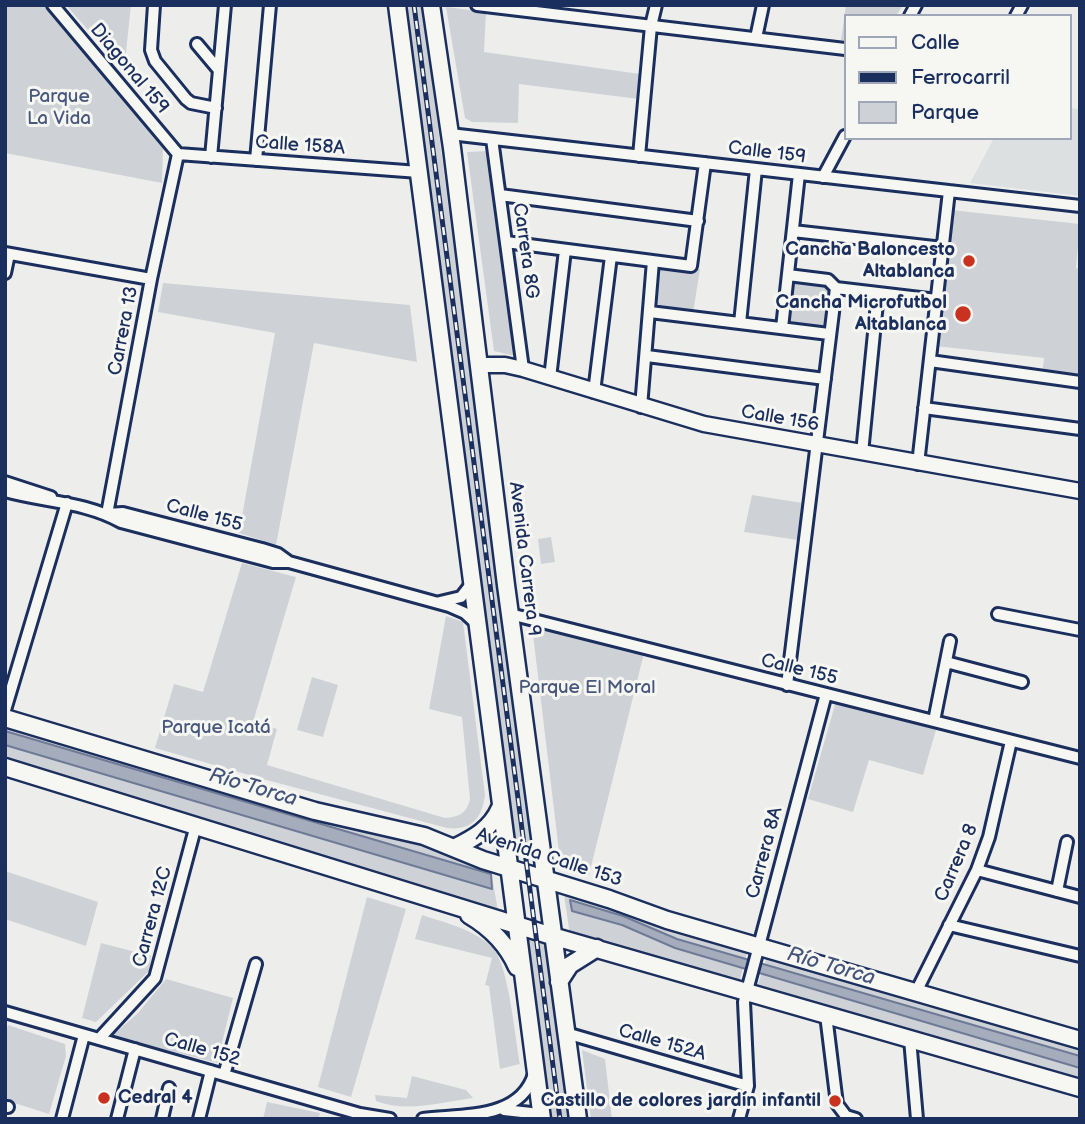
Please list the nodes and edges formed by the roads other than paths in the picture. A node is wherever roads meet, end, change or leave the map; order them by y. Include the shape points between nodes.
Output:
1 (53, 5) edge
2 (154, 5) edge
3 (225, 5) edge
4 (270, 5) edge
5 (397, 5) edge
6 (431, 5) edge
7 (479, 5) edge
8 (656, 5) edge
9 (763, 5) edge
10 (526, 8) edge
11 (651, 26) junction
12 (755, 38) junction
13 (197, 44) dead end
14 (844, 49) edge
15 (218, 69) junction
16 (215, 108) junction
17 (450, 134) junction
18 (844, 138) edge
19 (492, 139) junction
20 (178, 154) junction
21 (639, 156) junction
22 (211, 157) junction
23 (256, 160) junction
24 (705, 163) junction
25 (755, 169) junction
26 (419, 172) junction
27 (799, 174) junction
28 (823, 177) junction
29 (949, 191) junction
30 (500, 195) junction
31 (168, 198) junction
32 (181, 200) dead end
33 (1080, 206) edge
34 (698, 221) junction
35 (793, 231) junction
36 (506, 242) junction
37 (943, 248) junction
38 (565, 250) junction
39 (7, 253) edge
40 (611, 256) junction
41 (653, 261) junction
42 (5, 274) edge
43 (788, 275) junction
44 (151, 279) junction
45 (836, 288) junction
46 (878, 293) junction
47 (937, 300) junction
48 (650, 312) junction
49 (740, 323) junction
50 (782, 328) junction
51 (829, 334) junction
52 (647, 356) junction
53 (930, 361) junction
54 (479, 365) junction
55 (523, 369) junction
56 (550, 378) junction
57 (825, 379) junction
58 (1080, 382) edge
59 (594, 392) junction
60 (641, 407) junction
61 (924, 408) junction
62 (1080, 429) edge
63 (816, 445) junction
64 (862, 453) junction
65 (918, 464) junction
66 (5, 482) edge
67 (5, 491) edge
68 (1080, 491) edge
69 (67, 503) junction
70 (107, 514) junction
71 (472, 583) junction
72 (437, 603) junction
73 (510, 614) junction
74 (998, 614) dead end
75 (477, 624) junction
76 (1080, 630) edge
77 (950, 641) dead end
78 (946, 662) junction
79 (1023, 682) dead end
80 (788, 685) junction
81 (826, 694) junction
82 (5, 710) edge
83 (5, 718) edge
84 (934, 722) junction
85 (1011, 741) junction
86 (1080, 758) edge
87 (5, 767) edge
88 (500, 808) junction
89 (195, 825) junction
90 (1067, 842) dead end
91 (454, 848) junction
92 (977, 870) junction
93 (509, 872) junction
94 (546, 884) junction
95 (1057, 891) junction
96 (1080, 897) edge
97 (439, 900) junction
98 (516, 924) junction
99 (950, 925) junction
100 (552, 936) junction
101 (597, 948) junction
102 (757, 952) junction
103 (1080, 956) edge
104 (256, 964) dead end
105 (524, 980) junction
106 (559, 982) junction
107 (748, 985) junction
108 (916, 992) junction
109 (763, 997) junction
110 (5, 1012) edge
111 (826, 1015) junction
112 (743, 1022) junction
113 (566, 1033) junction
114 (84, 1035) junction
115 (99, 1039) junction
116 (910, 1039) junction
117 (1080, 1040) edge
118 (135, 1049) junction
119 (534, 1065) junction
120 (211, 1071) junction
121 (224, 1075) junction
122 (748, 1086) junction
123 (169, 1088) dead end
124 (1080, 1088) edge
125 (494, 1110) junction
126 (62, 1119) edge
127 (117, 1119) edge
128 (162, 1119) edge
129 (199, 1119) edge
130 (390, 1119) edge
131 (423, 1119) edge
132 (541, 1119) edge
133 (578, 1119) edge
134 (739, 1119) edge
135 (856, 1119) edge
136 (917, 1119) edge

1 - 20 street, Diagonal 159
2 - 16 street via 151,50 155,61 191,103
3 - 15 street
4 - 23 street
5 - 26 main road
6 - 17 main road, Avenida Carrera 9
7 - 10 street
8 - 11 street
9 - 12 street
10 - 11 street
11 - 12 street
11 - 21 street
12 - 14 street
13 - 15 street
15 - 16 street
16 - 22 street
17 - 19 street, Calle 159
17 - 54 main road, Avenida Carrera 9
18 - 28 street
19 - 21 street, Calle 159
19 - 30 street, Carrera 8G
20 - 22 street, Calle 158A
20 - 31 street, Carrera 13
21 - 24 street, Calle 159
22 - 23 street, Calle 158A
23 - 26 street, Calle 158A
24 - 25 street, Calle 159
24 - 34 street
25 - 27 street, Calle 159
25 - 49 street
26 - 71 main road
27 - 28 street, Calle 159
27 - 35 street
28 - 29 street, Calle 159
29 - 33 street, Calle 159
29 - 37 street
30 - 34 street
30 - 36 street, Carrera 8G
31 - 32 street
31 - 44 street, Carrera 13
34 - 41 street via 691,266
35 - 37 street
35 - 43 street
36 - 38 street
36 - 55 street, Carrera 8G
37 - 47 street
38 - 40 street
38 - 56 street
39 - 42 street
39 - 44 street
40 - 41 street
40 - 59 street
41 - 48 street
43 - 45 street via 828,280
43 - 50 street
44 - 70 street, Carrera 13
45 - 46 street
45 - 51 street
46 - 47 street
46 - 64 street
47 - 53 street
48 - 49 street
48 - 52 street
49 - 50 street
50 - 51 street
51 - 57 street
52 - 57 street
52 - 60 street
53 - 58 street
53 - 61 street
54 - 55 street, Calle 156
54 - 73 main road, Avenida Carrera 9
55 - 56 street, Calle 156
56 - 59 street, Calle 156
57 - 63 street
59 - 60 street, Calle 156
60 - 63 street, Calle 156
61 - 62 street
61 - 65 street
63 - 64 street, Calle 156
63 - 80 street
64 - 65 street, Calle 156
65 - 68 street, Calle 156
66 - 69 street, Calle 155
67 - 69 street, Calle 155
69 - 70 street, Calle 155
69 - 82 street
70 - 72 street, Calle 155 via 121,522
71 - 72 street via 461,597
71 - 75 main road
72 - 75 street, Calle 155 via 463,611
73 - 80 street, Calle 155
73 - 94 main road, Avenida Carrera 9
74 - 76 street
75 - 88 main road
77 - 78 street
78 - 79 street
78 - 84 street
80 - 81 street, Calle 155
81 - 84 street, Calle 155
81 - 102 street, Carrera 8A
83 - 91 main road, Avenida Calle 153
84 - 85 street, Calle 155
85 - 86 street, Calle 155
85 - 92 street, Carrera 8
87 - 89 main road
88 - 91 main road via 484,831
88 - 93 main road
89 - 97 main road
89 - 115 street, Carrera 12C via 155,978
90 - 95 street
91 - 93 main road, Avenida Calle 153
92 - 95 street
92 - 99 street, Carrera 8
93 - 94 main road, Avenida Calle 153
93 - 98 main road
94 - 100 main road, Avenida Carrera 9
94 - 102 main road, Avenida Calle 153 via 617,901
95 - 96 street
97 - 98 main road
97 - 105 main road via 496,935
98 - 100 main road
98 - 105 main road
99 - 103 street
99 - 108 street, Carrera 8
100 - 101 main road
100 - 106 main road, Avenida Carrera 9
101 - 106 main road via 570,965
101 - 107 main road
102 - 107 street, Carrera 8A
102 - 108 main road, Avenida Calle 153
104 - 121 street
105 - 119 main road
106 - 113 main road, Avenida Carrera 9
107 - 109 main road
107 - 112 street, Carrera 8A
108 - 117 main road, Avenida Calle 153
109 - 111 main road
109 - 112 street via 750,1007
110 - 114 street, Calle 152
111 - 116 main road
111 - 135 street via 836,1104 846,1116
112 - 122 street, Carrera 8A
113 - 122 street, Calle 152A
113 - 133 main road, Avenida Carrera 9
114 - 115 street, Calle 152
114 - 126 street
115 - 118 street, Calle 152
116 - 124 main road
116 - 136 street
118 - 120 street, Calle 152
118 - 127 street
119 - 125 street via 525,1094
119 - 132 main road
120 - 121 street, Calle 152
120 - 129 street
121 - 130 street, Calle 152
122 - 134 street, Carrera 8A
123 - 128 street
125 - 131 street
125 - 132 street via 528,1112

